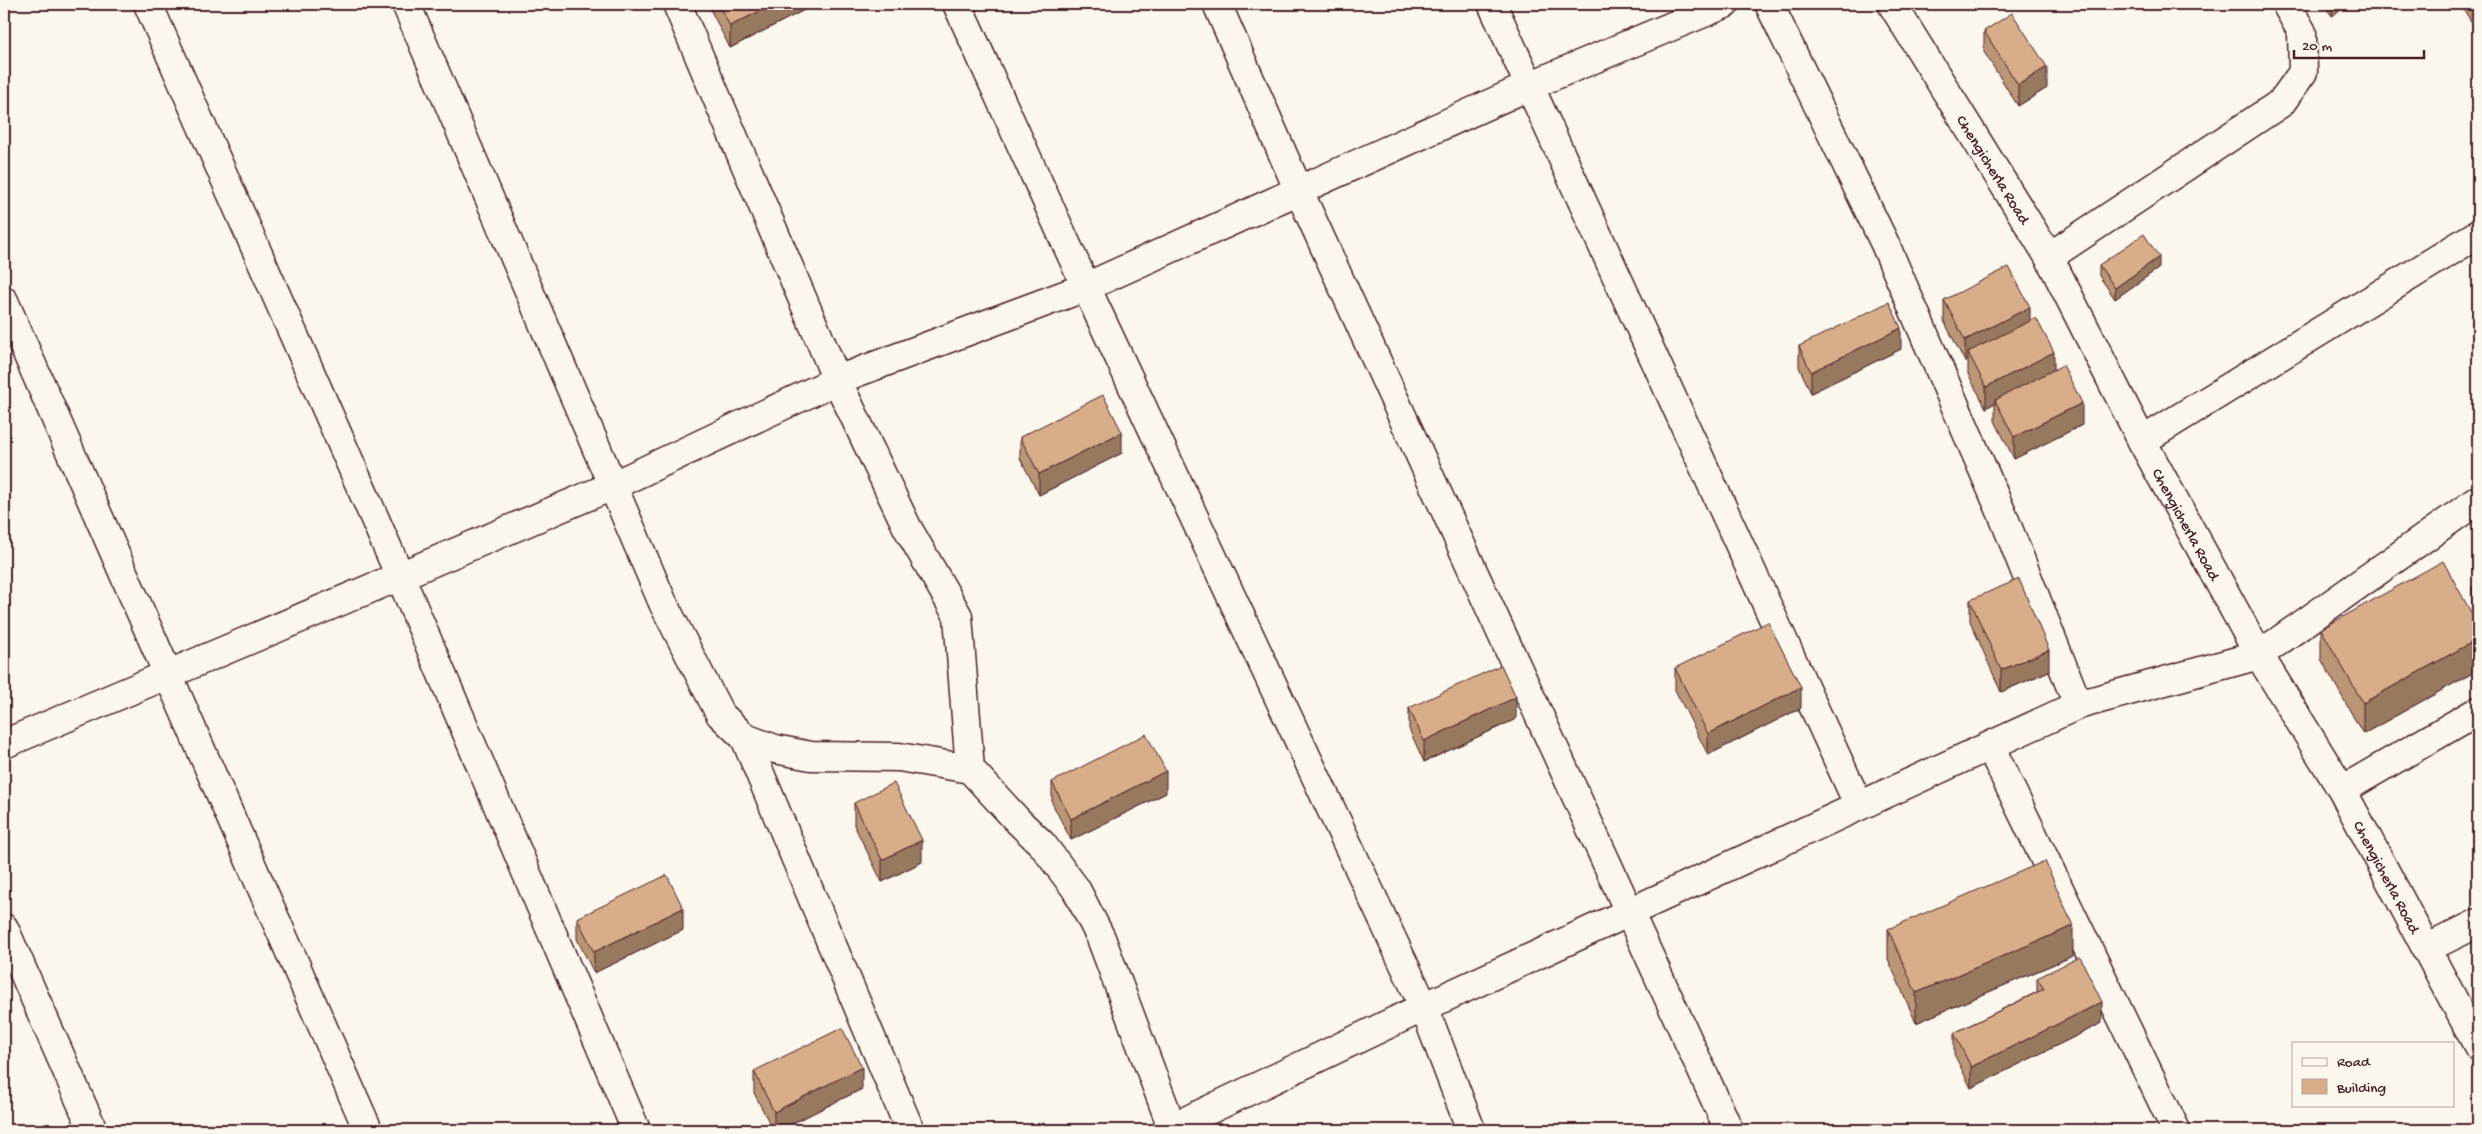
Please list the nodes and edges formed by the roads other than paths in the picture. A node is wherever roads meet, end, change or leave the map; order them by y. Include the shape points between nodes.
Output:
1 (148, 4) edge
2 (406, 4) edge
3 (677, 4) edge
4 (957, 4) edge
5 (1217, 4) edge
6 (1492, 4) edge
7 (1725, 4) edge
8 (1768, 4) edge
9 (2286, 4) edge
10 (1897, 5) edge
11 (1529, 86) junction
12 (1299, 191) junction
13 (2478, 234) edge
14 (2049, 257) junction
15 (1086, 287) junction
16 (4, 301) edge
17 (837, 380) junction
18 (2142, 441) junction
19 (612, 486) junction
20 (2478, 500) edge
21 (400, 576) junction
22 (2260, 655) junction
23 (168, 674) junction
24 (2078, 705) junction
25 (2478, 711) edge
26 (745, 738) junction
27 (4, 744) edge
28 (1990, 746) junction
29 (970, 769) junction
30 (2342, 790) junction
31 (1859, 806) junction
32 (1630, 912) junction
33 (2478, 923) edge
34 (4, 928) edge
35 (2426, 949) junction
36 (1424, 1006) junction
37 (2478, 1046) edge
38 (1171, 1129) edge
39 (93, 1130) edge
40 (368, 1130) edge
41 (636, 1130) edge
42 (910, 1130) edge
43 (1471, 1130) edge
44 (1729, 1130) edge
45 (2176, 1130) edge

1 - 21 street
2 - 19 street
3 - 17 street
4 - 15 street
5 - 12 street
6 - 11 street
7 - 11 street
8 - 24 street via 1885,244 2004,518
9 - 14 street via 2302,32 2304,72 2281,104
10 - 14 street, Chengicherla Road
11 - 12 street
11 - 31 street
12 - 15 street
12 - 32 street
13 - 18 street
14 - 18 street, Chengicherla Road
15 - 17 street
15 - 36 street
16 - 23 street
17 - 19 street
17 - 29 street via 907,527 958,616
18 - 22 street, Chengicherla Road
19 - 21 street
19 - 26 street via 663,603 720,714
20 - 22 street
21 - 23 street
21 - 41 street
22 - 24 street
22 - 30 street, Chengicherla Road
23 - 27 street
23 - 40 street
24 - 28 street
25 - 30 street
26 - 29 street via 775,749 811,756 899,758
26 - 42 street
28 - 31 street
28 - 45 street
29 - 38 street via 1042,844 1076,889 1100,938
30 - 35 street, Chengicherla Road
31 - 32 street
32 - 36 street
32 - 44 street
33 - 35 street
34 - 39 street
35 - 37 street, Chengicherla Road
36 - 38 street
36 - 43 street

